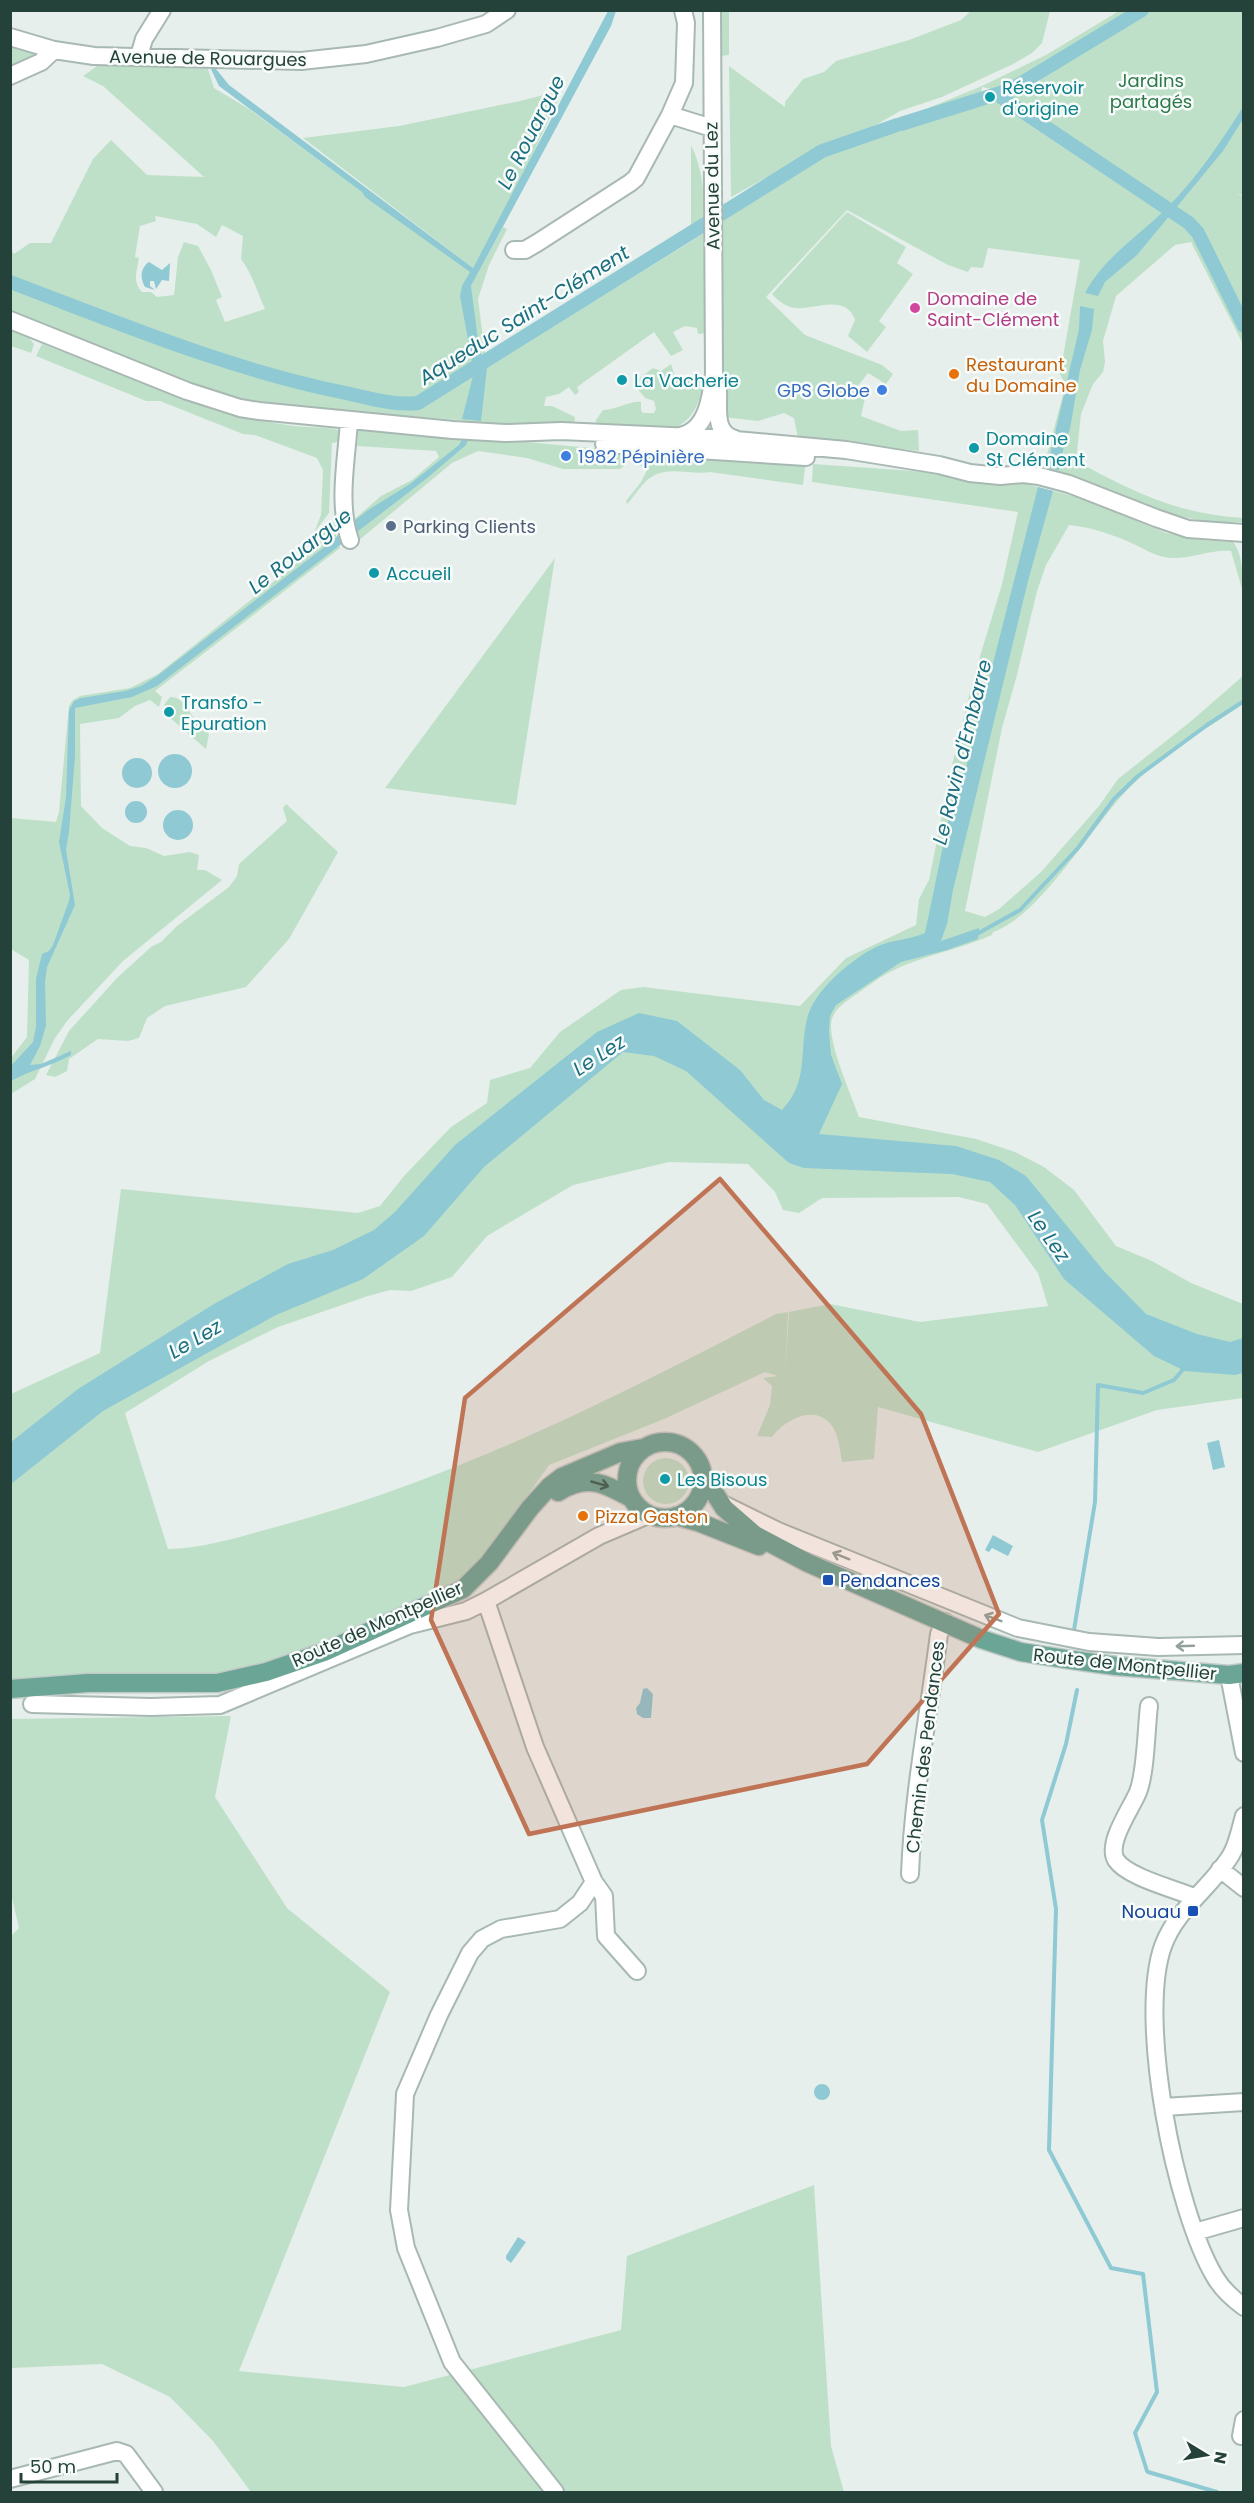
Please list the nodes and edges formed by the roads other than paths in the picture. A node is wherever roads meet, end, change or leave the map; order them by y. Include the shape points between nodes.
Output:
1 (162, 10) edge
2 (507, 10) edge
3 (683, 10) edge
4 (712, 10) edge
5 (10, 37) edge
6 (54, 50) junction
7 (139, 56) junction
8 (10, 76) edge
9 (670, 115) junction
10 (712, 128) junction
11 (513, 250) dead end
12 (10, 320) edge
13 (712, 417) junction
14 (350, 420) junction
15 (505, 433) junction
16 (679, 436) junction
17 (739, 440) junction
18 (708, 443) junction
19 (898, 459) junction
20 (1244, 533) edge
21 (348, 534) dead end
22 (643, 1448) junction
23 (703, 1475) junction
24 (631, 1498) junction
25 (719, 1502) junction
26 (530, 1508) junction
27 (648, 1515) junction
28 (676, 1516) junction
29 (808, 1563) junction
30 (486, 1601) junction
31 (945, 1622) junction
32 (1244, 1645) edge
33 (1236, 1674) edge
34 (10, 1689) edge
35 (32, 1704) dead end
36 (1149, 1706) dead end
37 (1242, 1733) edge
38 (1244, 1753) edge
39 (1244, 1816) edge
40 (1240, 1844) edge
41 (1220, 1869) junction
42 (910, 1874) dead end
43 (594, 1882) junction
44 (1244, 1888) edge
45 (1194, 1897) junction
46 (637, 1971) dead end
47 (1244, 2102) edge
48 (1164, 2107) junction
49 (1244, 2218) edge
50 (1195, 2232) junction
51 (1244, 2307) edge
52 (10, 2479) edge
53 (154, 2493) edge
54 (555, 2493) edge

1 - 7 street via 144,39
2 - 7 street, Avenue de Rouargues via 486,24 366,54 301,62
3 - 9 street via 684,83
4 - 10 street, Avenue du Lez
5 - 6 street, Avenue de Rouargues
6 - 7 street, Avenue de Rouargues via 94,56
6 - 8 street via 41,62
9 - 10 street
9 - 11 street via 636,178 537,243 525,250
10 - 13 street, Avenue du Lez
12 - 14 street via 187,391 240,408
13 - 16 street
13 - 17 street via 723,434
13 - 18 street, Avenue du Lez
14 - 15 street
14 - 21 street via 344,510
15 - 16 street via 552,430
15 - 18 street via 665,448
16 - 18 street
17 - 18 street
17 - 19 street
18 - 19 street
19 - 20 street via 958,471 1031,475 1061,481 1172,524
22 - 23 main road via 663,1442 685,1447
22 - 24 main road via 627,1476
22 - 26 main road, Route de Montpellier via 621,1452 562,1477
23 - 25 main road, Route de Montpellier
23 - 28 main road via 703,1486 694,1505
26 -> 24 main road, Route de Montpellier via 570,1484 590,1481
24 - 27 main road
25 - 29 main road, Route de Montpellier via 755,1535
32 -> 25 street, Route de Montpellier via 1158,1647 1058,1637 1018,1628 778,1531
26 - 34 main road, Route de Montpellier via 489,1563 463,1588 324,1652 266,1672 217,1683 88,1683
27 - 28 main road
27 - 30 street via 609,1530
28 - 29 main road, Route de Montpellier
29 - 31 main road, Route de Montpellier
30 - 35 street via 466,1611 410,1625 220,1705
30 - 43 street via 535,1747
31 - 33 main road, Route de Montpellier via 1022,1652 1116,1666
31 - 42 street, Chemin des Pendances via 939,1634 911,1836
33 - 37 street
36 - 45 street via 1140,1782 1113,1853 1127,1870
37 - 38 street
39 - 40 street
40 - 41 street
41 - 44 street
41 - 45 street
43 - 46 street via 604,1896 606,1936
43 - 54 street via 580,1904 560,1918 501,1929 482,1939 470,1953 439,2015 405,2094 399,2210 410,2258 452,2362
45 - 48 street via 1167,1936 1155,1983 1156,2050
47 - 48 street
48 - 50 street
49 - 50 street
50 - 51 street via 1216,2278
52 - 53 street via 117,2451 126,2454

